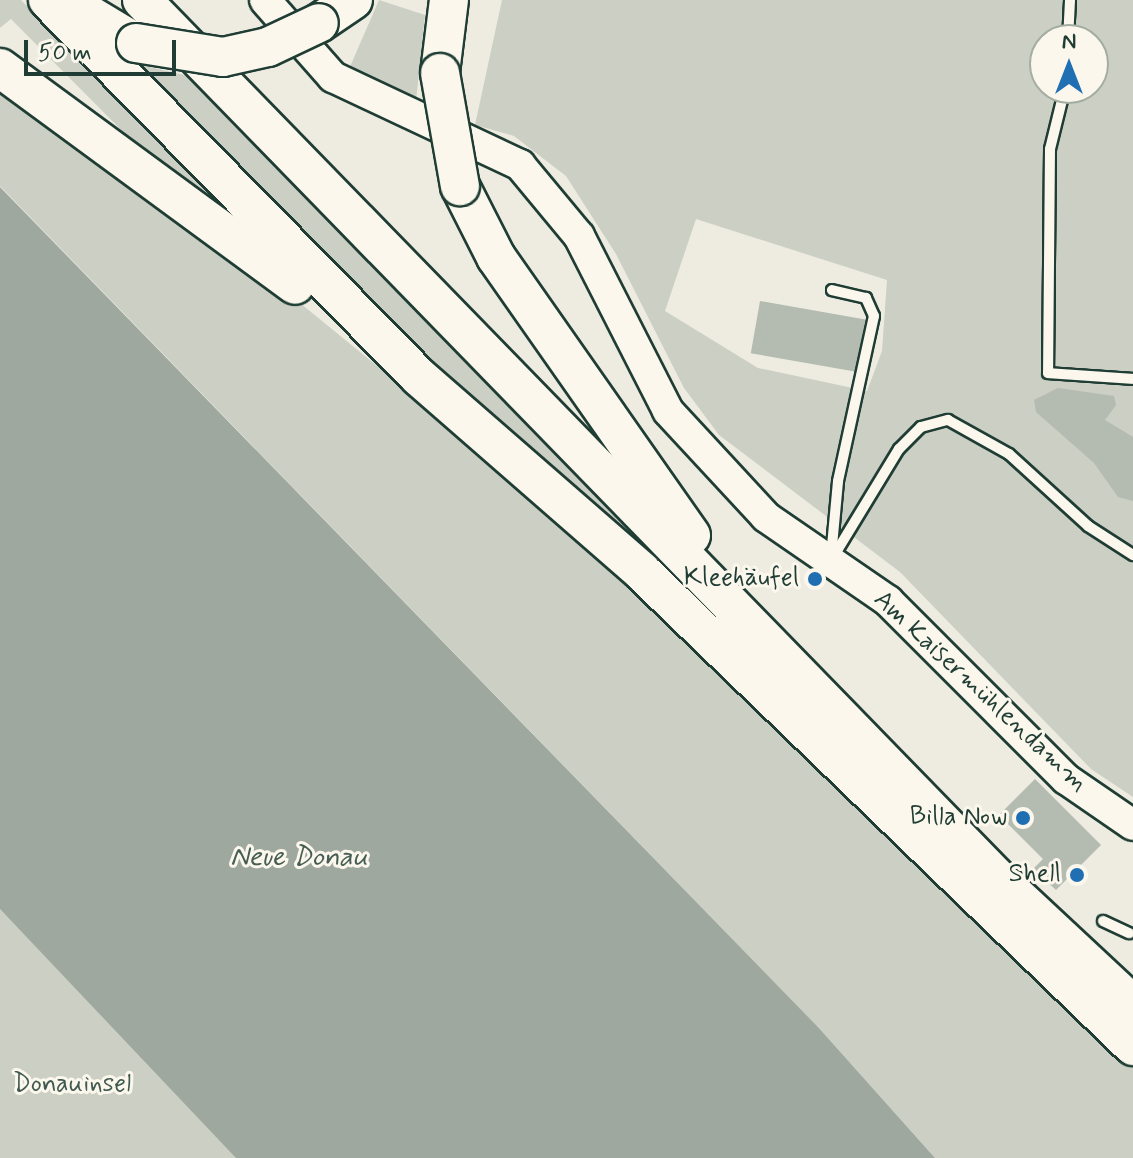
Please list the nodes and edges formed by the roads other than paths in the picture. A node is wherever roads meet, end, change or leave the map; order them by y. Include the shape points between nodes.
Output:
1 (48, 0) edge
2 (65, 0) edge
3 (142, 0) edge
4 (265, 0) edge
5 (353, 0) edge
6 (449, 0) edge
7 (1070, 0) edge
8 (1069, 24) edge
9 (0, 68) edge
10 (1061, 104) edge
11 (832, 290) dead end
12 (419, 377) junction
13 (1133, 379) edge
14 (1133, 555) edge
15 (830, 563) junction
16 (789, 666) junction
17 (1133, 825) edge
18 (1103, 921) dead end
19 (1129, 933) dead end
20 (1133, 1005) edge
21 (1133, 1046) edge

1 - 12 highway
2 - 5 highway, bridge via 136,43 223,57 268,47
3 - 16 highway
4 - 15 street, Am Kaisermühlendamm via 333,77 520,165 579,236 668,411 766,517
6 - 16 highway, bridge via 440,73 460,186 496,257 647,478
7 - 8 lane
9 - 12 highway via 124,154
10 - 13 lane via 1050,149 1048,373
11 - 15 lane via 866,298 874,316 838,481
12 - 21 highway via 641,571
14 - 15 lane via 1088,526 997,445 948,420 921,427 899,449
15 - 17 street, Am Kaisermühlendamm via 888,601 1066,779
16 - 20 highway
18 - 19 lane

